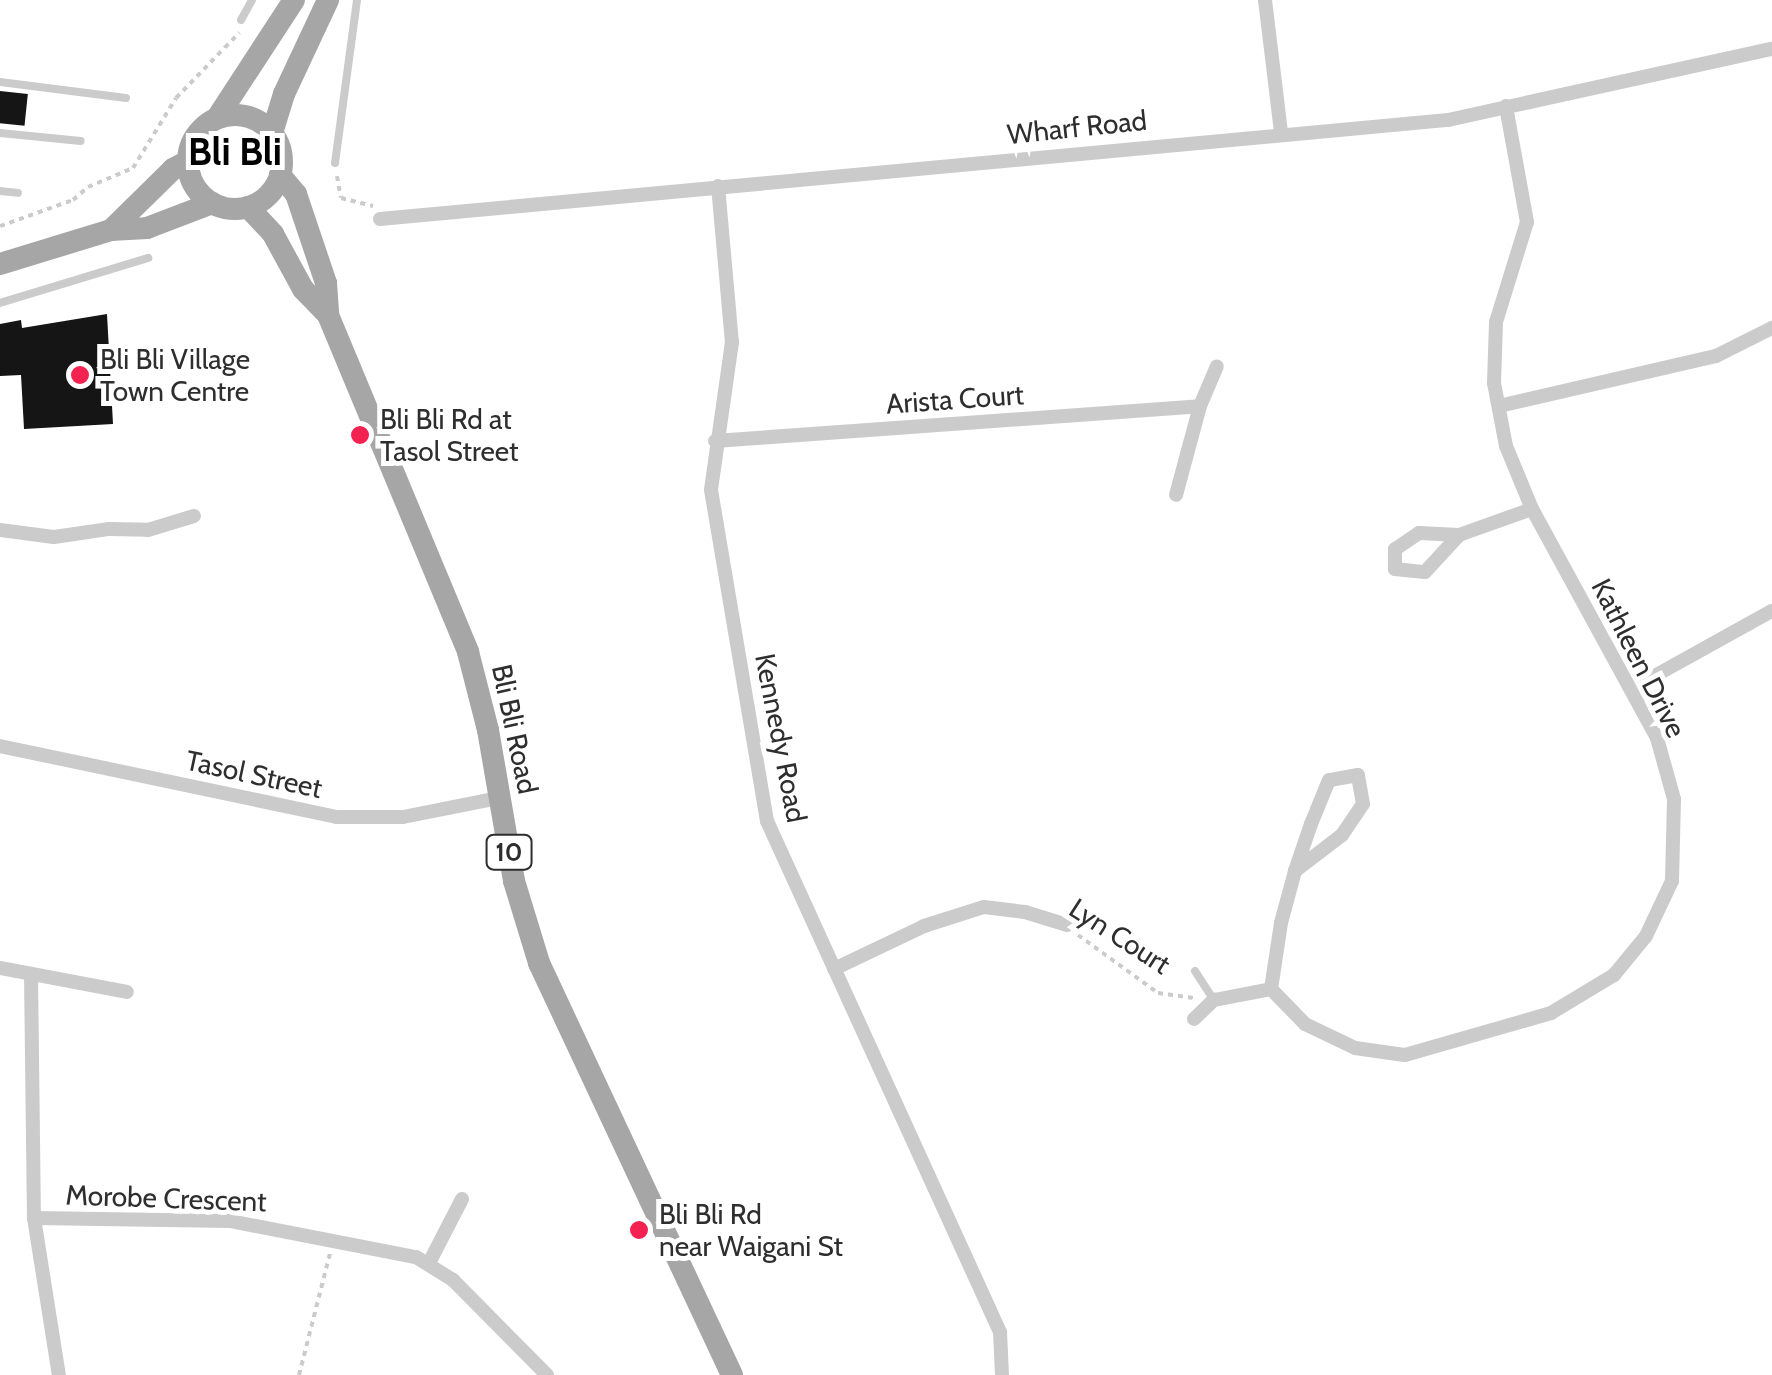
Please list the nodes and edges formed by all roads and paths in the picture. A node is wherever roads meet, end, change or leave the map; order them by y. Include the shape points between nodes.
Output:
1 (252, 0) edge
2 (294, 0) edge
3 (328, 0) edge
4 (357, 0) edge
5 (1266, 0) edge
6 (242, 24) joint
7 (1772, 49) edge
8 (0, 82) edge
9 (126, 98) dead end
10 (1506, 106) junction
11 (218, 118) junction
12 (1281, 132) junction
13 (0, 133) edge
14 (272, 133) junction
15 (81, 141) dead end
16 (188, 162) junction
17 (334, 163) joint
18 (280, 175) junction
19 (718, 186) junction
20 (0, 191) edge
21 (18, 193) dead end
22 (212, 202) junction
23 (248, 207) junction
24 (380, 219) joint
25 (0, 226) edge
26 (111, 230) junction
27 (148, 258) dead end
28 (0, 264) edge
29 (0, 303) edge
30 (328, 315) junction
31 (1772, 328) edge
32 (1217, 366) dead end
33 (1200, 406) junction
34 (1498, 406) junction
35 (714, 441) junction
36 (1176, 495) dead end
37 (1532, 509) junction
38 (194, 516) dead end
39 (0, 530) edge
40 (1459, 535) dead end
41 (1772, 611) edge
42 (1631, 689) junction
43 (0, 746) edge
44 (500, 798) junction
45 (1295, 871) junction
46 (1067, 925) joint
47 (0, 968) edge
48 (834, 969) junction
49 (1195, 971) dead end
50 (31, 975) junction
51 (1271, 988) junction
52 (127, 992) dead end
53 (1214, 1000) junction
54 (1194, 1019) dead end
55 (462, 1200) dead end
56 (34, 1218) junction
57 (333, 1239) junction
58 (429, 1263) junction
59 (59, 1375) edge
60 (300, 1375) edge
61 (547, 1375) edge
62 (732, 1375) edge
63 (1002, 1375) edge

1 - 6 lane
2 - 11 main road
3 - 14 main road
4 - 17 lane
5 - 12 street
6 - 25 path via 176,98 133,168 73,200
7 - 10 street, Wharf Road
8 - 9 lane
10 - 12 street, Wharf Road via 1448,120
10 - 34 street, Kathleen Drive via 1526,222 1496,322
11 - 14 main road via 247,116
11 - 16 main road via 196,136
12 - 19 street, Wharf Road
13 - 15 lane
14 - 18 main road
16 - 22 main road via 194,185
16 - 26 main road
17 - 24 path via 341,198 373,206
18 - 23 main road
18 - 30 main road, Bli Bli Road / 10 via 296,194 310,231
19 - 24 street, Wharf Road
19 - 35 street, Kennedy Road via 732,342
20 - 21 lane
22 - 23 main road
22 - 26 main road via 147,228
23 - 30 main road, Bli Bli Road / 10
26 - 28 main road
27 - 29 lane
30 - 44 main road, Bli Bli Road / 10 via 455,616 478,686
31 - 34 street via 1716,356
32 - 33 street
33 - 35 street, Arista Court
33 - 36 street
34 - 37 street, Kathleen Drive
35 - 48 street, Kennedy Road via 711,490 767,821
37 - 40 street
37 - 42 street, Kathleen Drive
38 - 39 street via 148,530 109,528 54,538
41 - 42 street
42 - 51 street, Kathleen Drive via 1656,738 1674,799 1672,881 1646,936 1614,975 1552,1013 1405,1054 1355,1048 1304,1024
43 - 44 street, Tasol Street via 336,817 403,816
44 - 62 main road, Bli Bli Road / 10 via 514,881 540,963
45 - 45 street via 1330,780 1358,775 1363,804 1342,835
45 - 51 street
46 - 48 street, Lyn Court via 984,907 924,926
46 - 53 path, Lyn Court via 1158,994
47 - 50 street
48 - 63 street, Kennedy Road via 1000,1332
49 - 53 lane
50 - 52 street
50 - 56 street
51 - 53 street
53 - 54 street
55 - 58 street
56 - 57 street, Morobe Crescent via 230,1221
56 - 59 street
57 - 58 street, Morobe Crescent
57 - 60 path
58 - 61 street, Morobe Crescent

